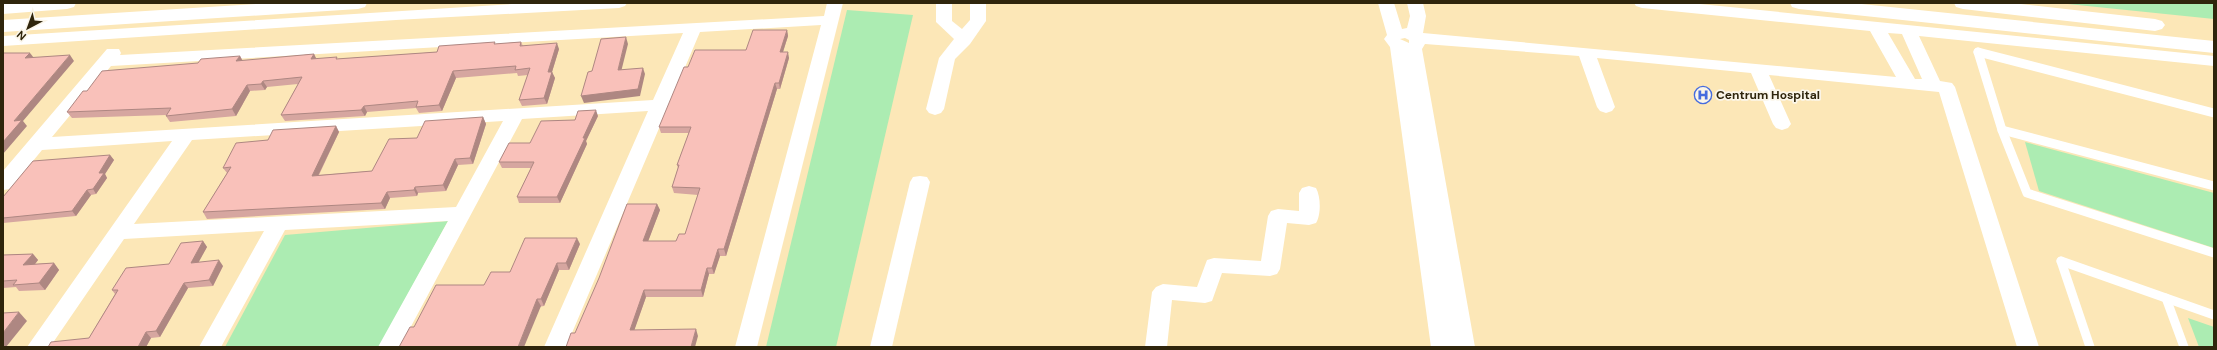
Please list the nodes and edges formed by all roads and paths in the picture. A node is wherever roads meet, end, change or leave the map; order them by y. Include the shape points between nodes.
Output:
1 (67, 3) edge
2 (358, 3) edge
3 (619, 3) edge
4 (944, 3) edge
5 (978, 3) edge
6 (1386, 3) edge
7 (1415, 3) edge
8 (1642, 3) edge
9 (1799, 3) edge
10 (1933, 3) edge
11 (1963, 3) edge
12 (258, 6) edge
13 (3, 8) edge
14 (1897, 8) edge
15 (833, 12) edge
16 (1944, 19) junction
17 (3, 26) edge
18 (694, 27) junction
19 (1876, 27) junction
20 (1908, 30) junction
21 (2214, 32) edge
22 (135, 33) junction
23 (964, 40) junction
24 (1408, 40) junction
25 (3, 41) edge
26 (2214, 47) edge
27 (1586, 52) junction
28 (105, 61) junction
29 (2214, 61) edge
30 (1758, 69) junction
31 (1909, 84) junction
32 (1934, 86) junction
33 (661, 105) junction
34 (1606, 106) dead end
35 (935, 109) dead end
36 (2214, 113) edge
37 (516, 114) junction
38 (1782, 124) dead end
39 (2002, 130) junction
40 (186, 135) junction
41 (36, 144) junction
42 (920, 182) dead end
43 (3, 184) edge
44 (2214, 186) edge
45 (1309, 193) dead end
46 (462, 213) junction
47 (278, 224) junction
48 (118, 232) junction
49 (2214, 253) edge
50 (2166, 298) junction
51 (2214, 315) edge
52 (38, 347) edge
53 (210, 347) edge
54 (389, 347) edge
55 (555, 347) edge
56 (746, 347) edge
57 (881, 347) edge
58 (1156, 347) edge
59 (1442, 347) edge
60 (1464, 347) edge
61 (2028, 347) edge
62 (2090, 347) edge
63 (2184, 347) edge

1 - 13 street
2 - 12 street
3 - 22 street via 404,14
4 - 23 street via 944,22
5 - 23 street via 978,21
6 - 24 street
7 - 24 street via 1418,16
8 - 19 street
9 - 14 street
10 - 16 street
11 - 21 street
12 - 17 street
14 - 16 street
15 - 18 street
15 - 56 street
16 - 26 street
18 - 28 street
18 - 33 street
19 - 20 street
19 - 31 street
20 - 29 street
20 - 32 street
22 - 25 street
22 - 28 street
23 - 35 street via 947,58
24 - 27 street
24 - 59 street
24 - 60 street
27 - 30 street
27 - 34 street
28 - 41 street
30 - 31 street
30 - 38 street
31 - 32 street
32 - 61 street via 1946,87
33 - 37 street
33 - 55 street
36 - 39 lane via 1978,52
37 - 40 street
37 - 46 street
39 - 44 lane
39 - 49 lane via 2027,193
40 - 41 street
40 - 48 street
41 - 43 street
42 - 57 street
45 - 58 street via 1309,218 1278,216 1270,269 1214,265 1205,295 1163,292
46 - 47 street
46 - 54 street
47 - 48 street
47 - 53 street
48 - 52 street
50 - 51 lane
50 - 62 lane via 2061,261
50 - 63 lane

